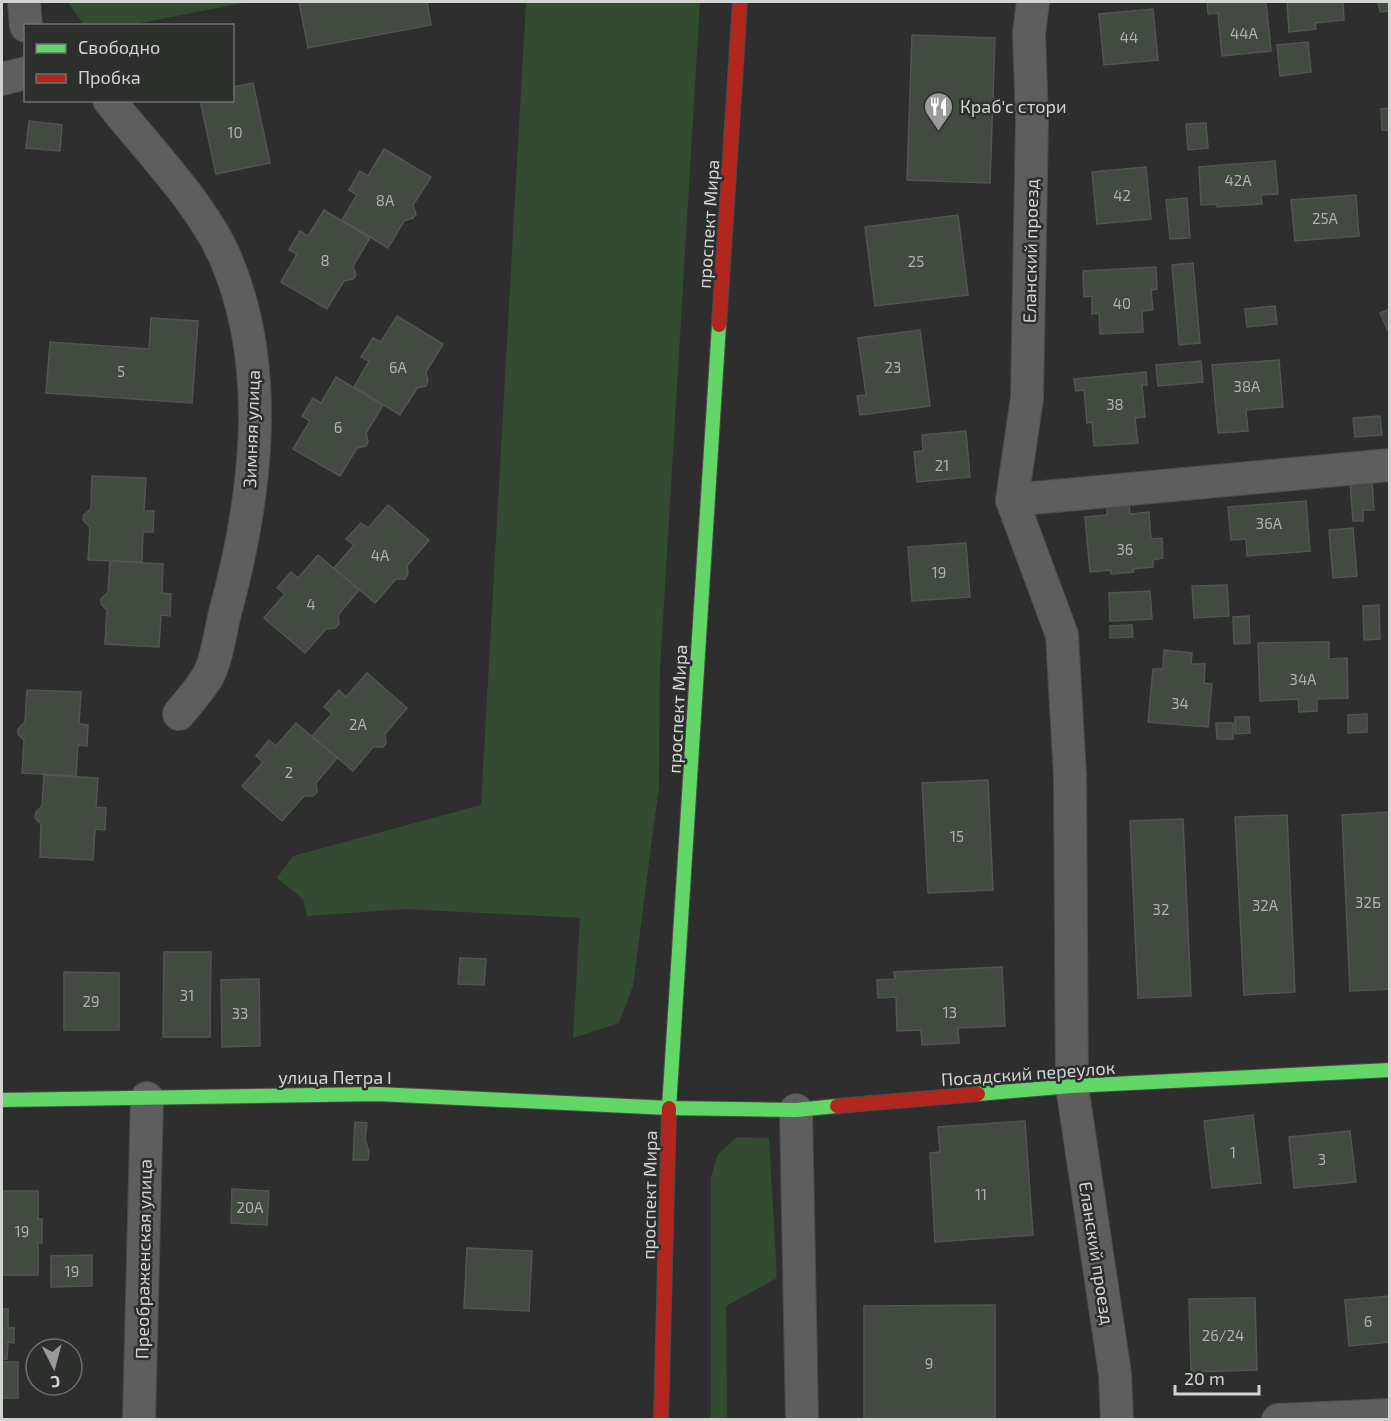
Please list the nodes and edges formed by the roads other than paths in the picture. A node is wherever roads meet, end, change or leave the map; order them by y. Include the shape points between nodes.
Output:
1 (24, 2) edge
2 (740, 2) edge
3 (1033, 2) edge
4 (26, 24) edge
5 (24, 74) edge
6 (2, 79) edge
7 (111, 102) edge
8 (1389, 465) edge
9 (1012, 500) junction
10 (179, 714) dead end
11 (1389, 1070) edge
12 (1072, 1086) junction
13 (147, 1098) junction
14 (2, 1100) edge
15 (669, 1108) junction
16 (796, 1110) junction
17 (1389, 1415) edge
18 (139, 1419) edge
19 (661, 1419) edge
20 (802, 1419) edge
21 (1117, 1419) edge
22 (1278, 1419) edge

1 - 4 street
2 - 15 main road, проспект Мира
3 - 9 street, Еланский проезд via 1029,33 1032,121 1027,398
5 - 6 street
7 - 10 street, Зимняя улица via 200,213 225,256 242,306 253,360 255,422 248,504 235,577 209,674
8 - 9 street
9 - 12 street, Еланский проезд via 1062,635 1070,776
11 - 12 main road, Посадский переулок
12 - 16 main road, Посадский переулок
12 - 21 street, Еланский проезд via 1115,1374
13 - 14 main road, улица Петра I
13 - 15 main road, улица Петра I via 377,1094
13 - 18 street, Преображенская улица
15 - 16 main road, Посадский переулок
15 - 19 main road, проспект Мира
16 - 20 street
17 - 22 street

